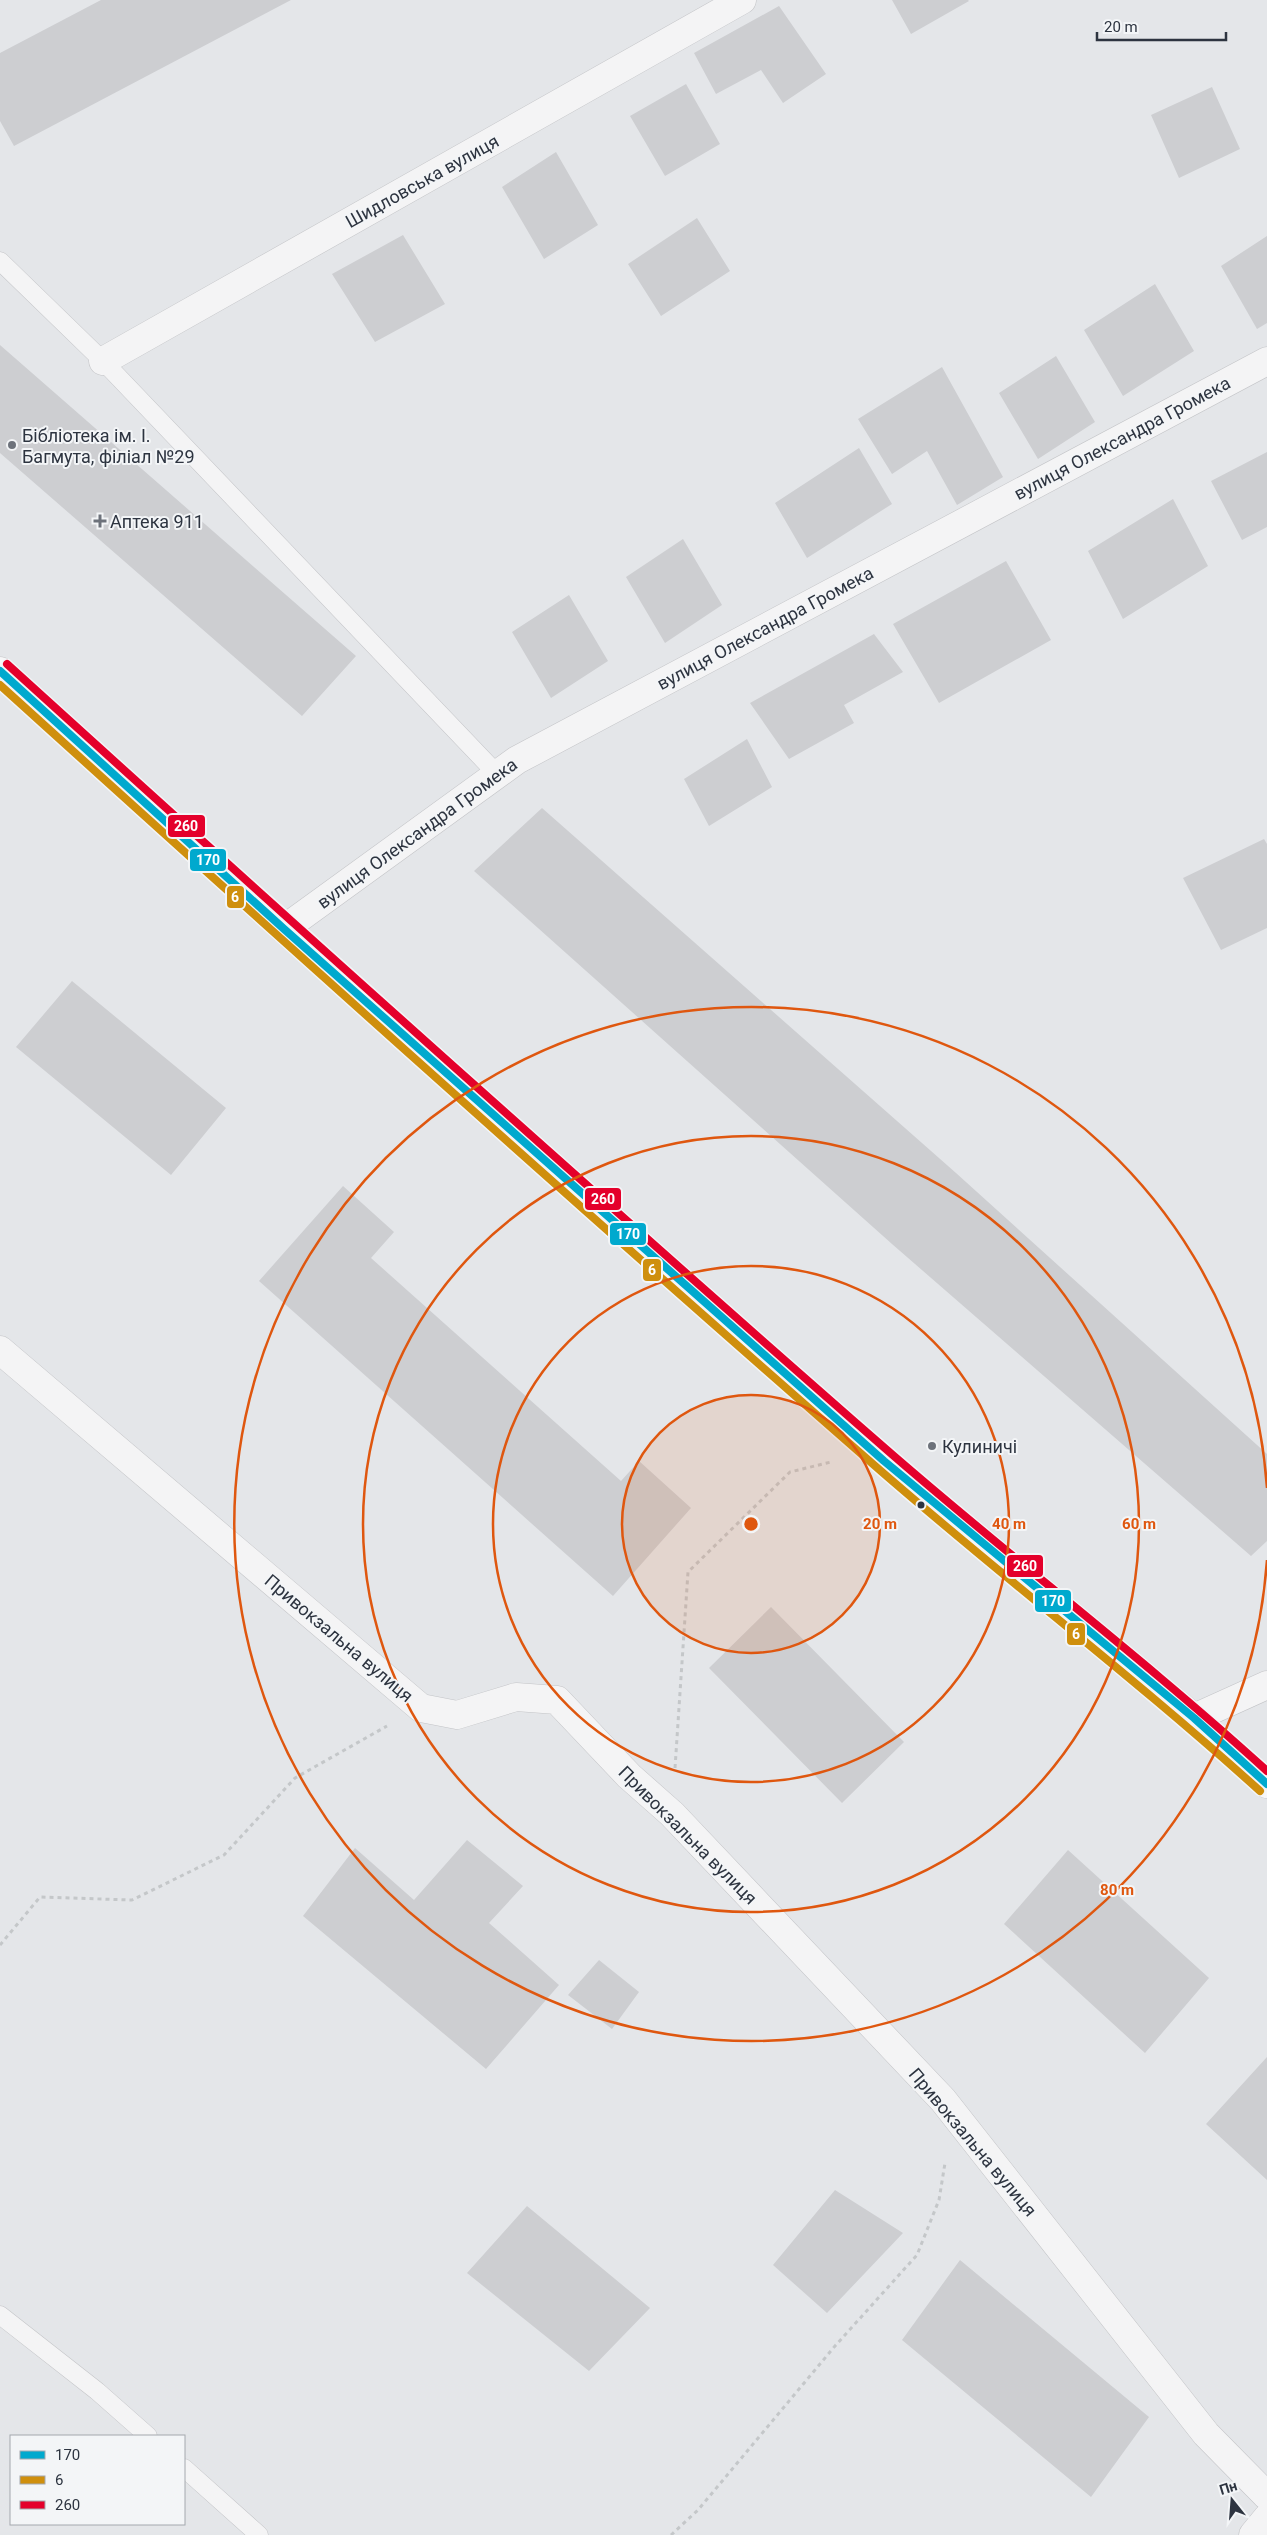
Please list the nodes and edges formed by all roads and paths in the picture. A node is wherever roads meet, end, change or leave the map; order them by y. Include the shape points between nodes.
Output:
1 (742, 0) edge
2 (0, 261) edge
3 (102, 361) junction
4 (1267, 361) edge
5 (0, 671) edge
6 (497, 774) junction
7 (284, 929) junction
8 (0, 1350) edge
9 (884, 1462) junction
10 (1267, 1685) edge
11 (420, 1708) junction
12 (1194, 1718) junction
13 (1267, 1784) edge
14 (672, 1814) junction
15 (0, 1944) edge
16 (946, 2156) dead end
17 (0, 2315) edge
18 (147, 2435) edge
19 (185, 2469) edge
20 (1267, 2496) edge
21 (1267, 2518) edge
22 (258, 2535) edge
23 (671, 2535) edge
24 (1253, 2535) edge

1 - 3 street, Шидловська вулиця
2 - 3 lane
3 - 6 lane
4 - 6 street, вулиця Олександра Громека via 517,760
5 - 7 main road
6 - 7 street, вулиця Олександра Громека
7 - 9 main road
8 - 11 street, Привокзальна вулиця
9 - 12 main road
9 - 14 path via 835,1461 790,1472 688,1572
10 - 12 street
11 - 14 street, Привокзальна вулиця via 457,1715 516,1697 557,1700 629,1776
11 - 15 path via 295,1778 224,1855 132,1900 40,1897
12 - 13 main road
14 - 20 street, Привокзальна вулиця via 943,2100 1206,2434
16 - 23 path via 939,2200 917,2255 834,2346 698,2510
17 - 18 lane via 97,2391
19 - 22 lane
21 - 24 street

